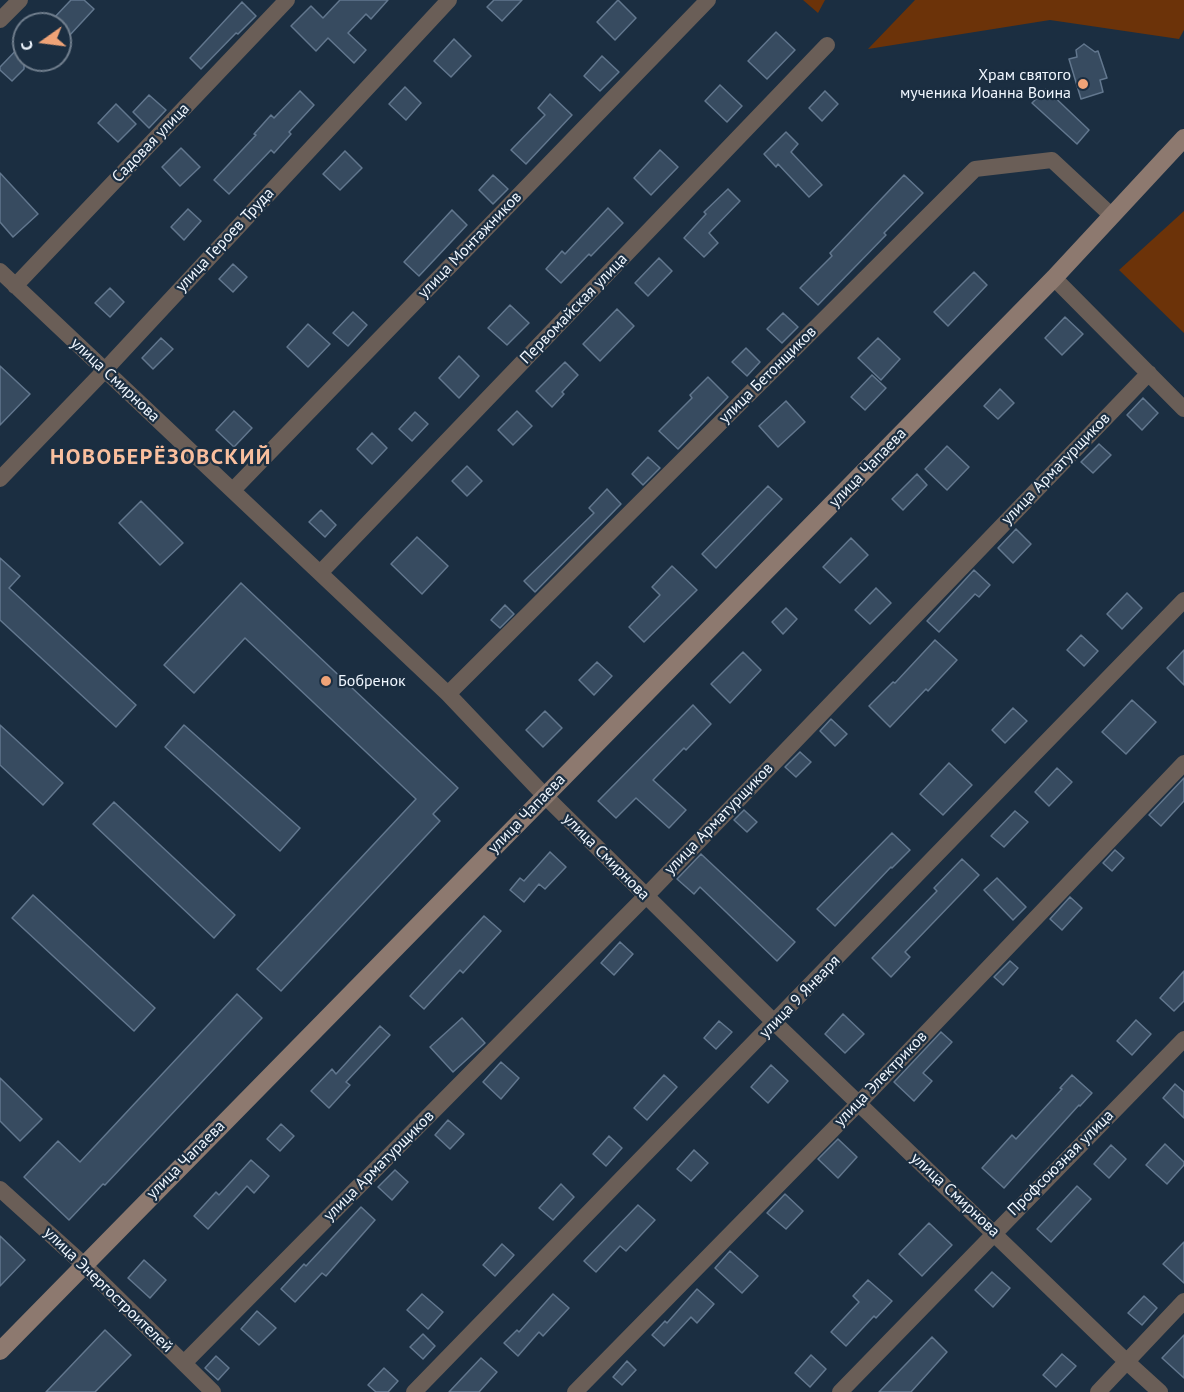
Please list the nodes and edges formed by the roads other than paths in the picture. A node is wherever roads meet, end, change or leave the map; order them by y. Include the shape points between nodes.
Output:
1 (20, 0) edge
2 (287, 0) edge
3 (449, 0) edge
4 (708, 0) edge
5 (0, 20) edge
6 (827, 45) dead end
7 (1184, 138) edge
8 (1112, 215) junction
9 (0, 271) edge
10 (1054, 278) junction
11 (15, 286) junction
12 (105, 370) junction
13 (1149, 373) junction
14 (1184, 409) edge
15 (0, 479) edge
16 (233, 490) junction
17 (320, 573) junction
18 (1184, 600) edge
19 (448, 694) junction
20 (1184, 763) edge
21 (545, 796) junction
22 (646, 896) junction
23 (775, 1023) junction
24 (1184, 1039) edge
25 (858, 1104) junction
26 (0, 1189) edge
27 (994, 1232) junction
28 (83, 1264) junction
29 (1184, 1302) edge
30 (0, 1351) edge
31 (1126, 1362) junction
32 (184, 1363) junction
33 (213, 1392) edge
34 (414, 1392) edge
35 (575, 1392) edge
36 (840, 1392) edge
37 (1098, 1392) edge
38 (1160, 1392) edge

1 - 5 street
2 - 11 street, Садовая улица
3 - 12 street, улица Героев Труда
4 - 16 street, улица Монтажников
6 - 17 street, Первомайская улица
7 - 8 street, улица Чапаева
8 - 10 street, улица Чапаева
8 - 19 street, улица Бетонщиков via 1052,160 975,169
9 - 11 street, улица Смирнова
10 - 13 street
10 - 21 street, улица Чапаева
11 - 12 street, улица Смирнова
12 - 15 street, улица Героев Труда
12 - 16 street, улица Смирнова
13 - 14 street
13 - 22 street, улица Арматурщиков
16 - 17 street, улица Смирнова
17 - 19 street, улица Смирнова
18 - 23 street, улица 9 Января
19 - 21 street, улица Смирнова
20 - 25 street, улица Электриков
21 - 22 street, улица Смирнова
21 - 28 street, улица Чапаева
22 - 23 street, улица Смирнова
22 - 32 street, улица Арматурщиков
23 - 25 street, улица Смирнова
23 - 34 street, улица 9 Января
24 - 27 street, Профсоюзная улица
25 - 27 street, улица Смирнова
25 - 35 street, улица Электриков
26 - 28 street, улица Энергостроителей
27 - 31 street, улица Смирнова
27 - 36 street, Профсоюзная улица
28 - 30 street, улица Чапаева
28 - 32 street, улица Энергостроителей
29 - 31 street
31 - 37 street
31 - 38 street, улица Смирнова
32 - 33 street, улица Энергостроителей

